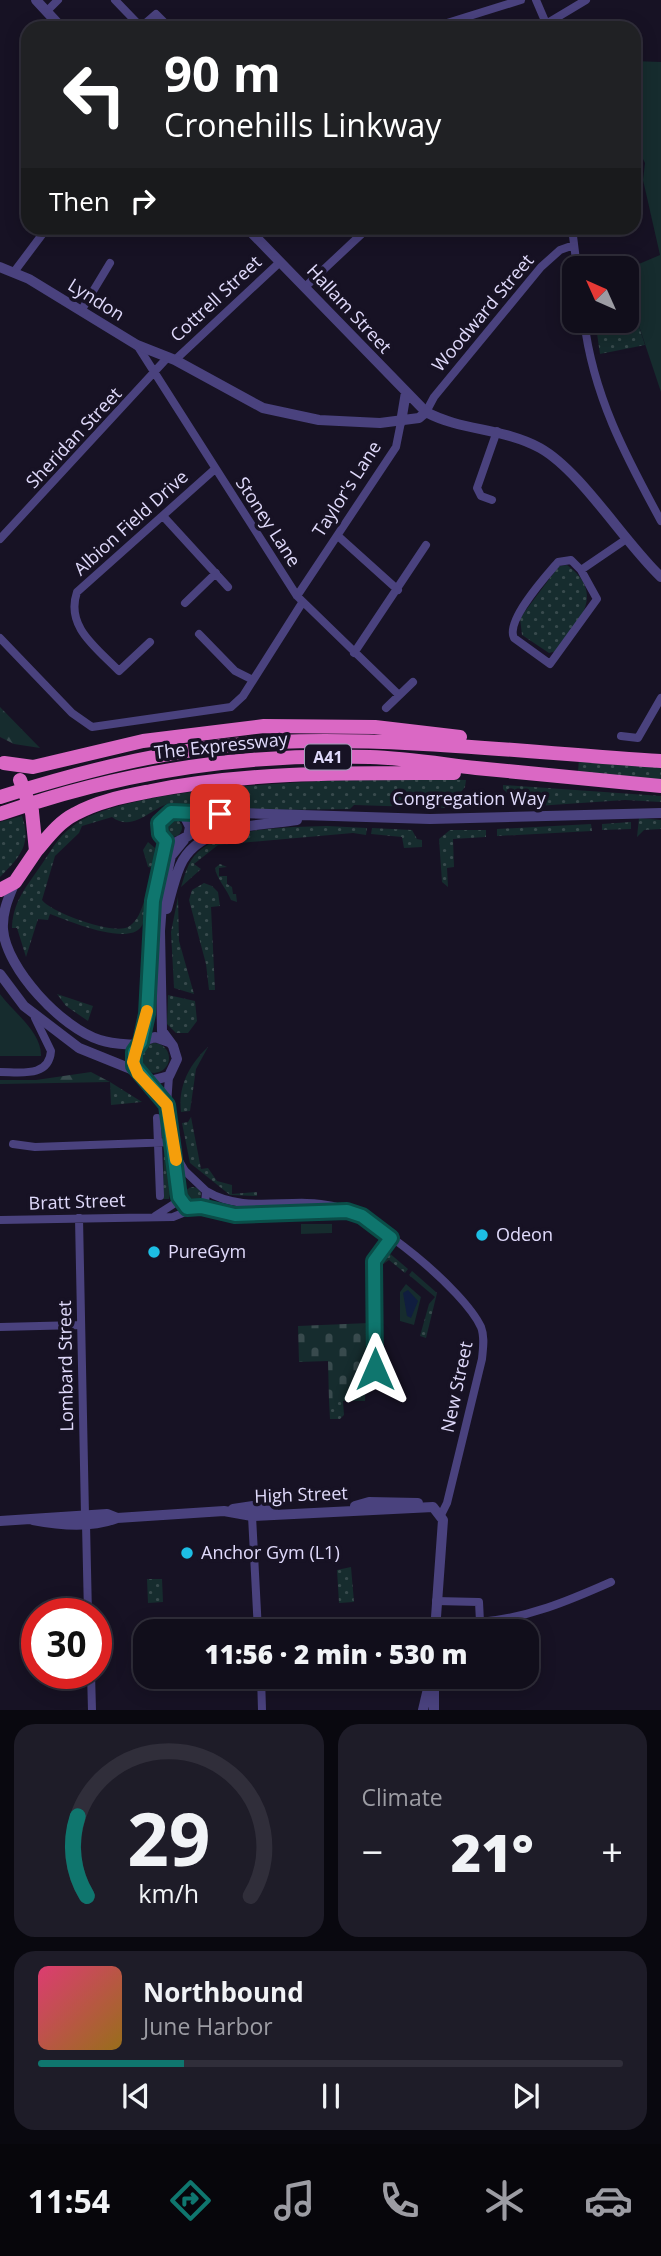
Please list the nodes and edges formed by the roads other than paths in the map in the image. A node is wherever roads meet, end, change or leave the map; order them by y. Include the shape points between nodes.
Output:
1 (36, 0) edge
2 (58, 0) edge
3 (115, 0) edge
4 (521, 0) edge
5 (536, 0) edge
6 (586, 0) edge
7 (47, 11) junction
8 (56, 21) edge
9 (134, 21) edge
10 (148, 21) edge
11 (163, 21) edge
12 (454, 21) edge
13 (545, 21) edge
14 (554, 21) edge
15 (42, 235) edge
16 (254, 235) edge
17 (361, 235) edge
18 (573, 235) edge
19 (574, 245) junction
20 (575, 256) edge
21 (280, 262) junction
22 (110, 263) dead end
23 (0, 267) edge
24 (14, 272) junction
25 (305, 287) junction
26 (81, 311) junction
27 (586, 333) edge
28 (137, 345) junction
29 (171, 358) junction
30 (157, 373) junction
31 (406, 392) junction
32 (426, 412) junction
33 (401, 422) junction
34 (498, 431) junction
35 (215, 469) junction
36 (492, 500) dead end
37 (163, 516) junction
38 (661, 521) edge
39 (338, 536) junction
40 (0, 539) edge
41 (625, 540) junction
42 (426, 545) dead end
43 (581, 570) junction
44 (216, 573) junction
45 (661, 578) edge
46 (229, 586) dead end
47 (398, 590) junction
48 (299, 599) junction
49 (185, 603) dead end
50 (211, 631) dead end
51 (0, 638) edge
52 (150, 642) dead end
53 (354, 653) junction
54 (253, 680) junction
55 (413, 682) dead end
56 (399, 695) junction
57 (661, 698) edge
58 (386, 708) dead end
59 (621, 736) dead end
60 (545, 751) junction
61 (661, 761) edge
62 (2, 762) edge
63 (529, 773) junction
64 (661, 786) edge
65 (0, 797) edge
66 (661, 813) edge
67 (0, 814) edge
68 (277, 814) junction
69 (184, 815) junction
70 (321, 816) junction
71 (186, 838) junction
72 (166, 841) junction
73 (36, 851) junction
74 (15, 882) junction
75 (0, 890) edge
76 (160, 931) junction
77 (0, 974) edge
78 (31, 1012) junction
79 (169, 1042) junction
80 (139, 1044) junction
81 (0, 1072) edge
82 (140, 1075) junction
83 (169, 1076) junction
84 (167, 1105) junction
85 (157, 1118) dead end
86 (174, 1142) junction
87 (159, 1143) junction
88 (13, 1144) dead end
89 (175, 1154) junction
90 (204, 1188) junction
91 (160, 1196) dead end
92 (179, 1197) junction
93 (197, 1209) junction
94 (347, 1211) junction
95 (155, 1216) junction
96 (79, 1217) junction
97 (0, 1220) edge
98 (391, 1238) junction
99 (79, 1325) junction
100 (0, 1327) edge
101 (375, 1369) dead end
102 (423, 1506) junction
103 (230, 1511) junction
104 (441, 1514) junction
105 (252, 1516) junction
106 (85, 1519) junction
107 (0, 1521) edge
108 (611, 1583) dead end
109 (87, 1598) edge
110 (436, 1601) junction
111 (257, 1619) edge
112 (435, 1619) edge
113 (91, 1689) edge
114 (261, 1689) edge
115 (429, 1689) edge
116 (433, 1689) edge
117 (92, 1710) edge
118 (262, 1710) edge
119 (423, 1710) edge
120 (434, 1710) edge

1 - 7 street
2 - 7 street
3 - 9 street
4 - 12 street
5 - 13 street
6 - 14 street
7 - 8 street
10 - 11 street via 156,14
15 - 24 street
16 - 21 street, Hallam Street
17 - 25 street
18 - 19 street
19 - 20 street
19 - 32 street, Woodward Street via 560,250 541,267
21 - 25 street, Hallam Street
21 - 29 street, Cottrell Street
22 - 26 street
23 - 24 street, Lyndon
24 - 26 street, Lyndon
25 - 31 street, Hallam Street
26 - 28 street, Lyndon
27 - 38 street via 601,400
28 - 29 street, Lyndon
28 - 30 street, Stoney Lane
29 - 30 street, Sheridan Street
29 - 33 street, Lyndon via 240,397 285,414 319,420
30 - 35 street, Stoney Lane
30 - 40 street, Sheridan Street
31 - 32 street, Hallam Street
31 - 33 street, Taylor's Lane
32 - 33 street
32 - 34 street
33 - 39 street, Taylor's Lane via 396,447
34 - 36 street via 477,488 481,496
34 - 41 street via 550,454
35 - 37 street, Albion Field Drive
35 - 48 street, Stoney Lane
37 - 44 street
37 - 52 street, Albion Field Drive via 90,579 74,601 75,624 119,671
39 - 47 street
39 - 48 street, Taylor's Lane
41 - 43 street
41 - 45 street
42 - 47 street
43 - 43 street via 571,560 558,562 513,626 514,638 550,664 597,599
44 - 46 street
44 - 49 street
47 - 53 street
48 - 53 street, Stoney Lane
48 - 54 street, Taylor's Lane
50 - 54 street via 202,636 235,671
51 - 54 street, Taylor's Lane via 92,727 231,707
53 - 56 street, Stoney Lane
55 - 56 street
56 - 58 street
57 - 59 street via 642,738
60 - 61 highway, The Expressway / A41
60 - 62 highway, A41 via 375,727 314,724 143,741 33,767
60 - 65 highway, The Expressway / A41 via 373,741 273,742 164,754 85,770
62 - 73 highway, bridge via 20,780 32,812
63 - 64 highway, The Expressway / A41
63 - 67 highway, The Expressway / A41 via 372,757 278,757 126,778
63 - 73 highway, A41 via 279,774 206,780 93,805 57,827
66 - 70 street, Congregation Way via 498,819
68 - 69 street, Congregation Way
68 - 70 street, Congregation Way
68 - 71 street, Congregation Way via 197,829
69 - 71 street via 189,823
69 - 72 street, Congregation Way via 171,812 161,820 159,831
70 - 76 street via 226,831 196,844 180,865
71 - 72 street, Congregation Way
71 - 76 street via 171,856
72 - 80 street, Congregation Way via 155,882 147,1014
73 - 74 highway
74 - 75 highway
74 - 80 street via 5,905 4,935 13,960 33,988 57,1014 100,1041
76 - 79 street via 160,1014
77 - 78 street
78 - 81 street via 48,1040 51,1059 38,1072
78 - 82 street via 91,1055
79 - 80 street via 155,1037
79 - 83 street via 177,1059
80 - 82 street via 133,1057
82 - 83 street via 160,1081
82 - 84 street
83 - 84 street
84 - 86 street
85 - 87 street
86 - 87 street
86 - 89 street
87 - 88 street
87 - 91 street
89 - 90 street
89 - 92 street
90 - 92 street via 189,1182
90 - 93 street via 207,1199
90 - 94 street via 237,1204 333,1206
92 - 93 street via 184,1207
92 - 95 street
93 - 94 street via 235,1215
93 - 95 street, Bratt Street via 173,1217
94 - 98 street, New Street via 362,1216
95 - 96 street, Bratt Street
96 - 97 street, Bratt Street
96 - 99 street, Lombard Street
98 - 101 street via 374,1261
98 - 104 street, New Street via 472,1311 483,1335
99 - 100 street
99 - 106 street, Lombard Street
102 - 103 street via 415,1501 373,1502 360,1506 253,1506
102 - 104 street, High Street
102 - 105 street, High Street
103 - 105 street, High Street
103 - 106 street, High Street
104 - 110 street
105 - 111 street
106 - 107 street, High Street
106 - 109 street, Lombard Street
108 - 110 street via 541,1611 502,1620 480,1622 479,1602
110 - 112 street
113 - 117 street
114 - 118 street
115 - 119 street
116 - 120 street

